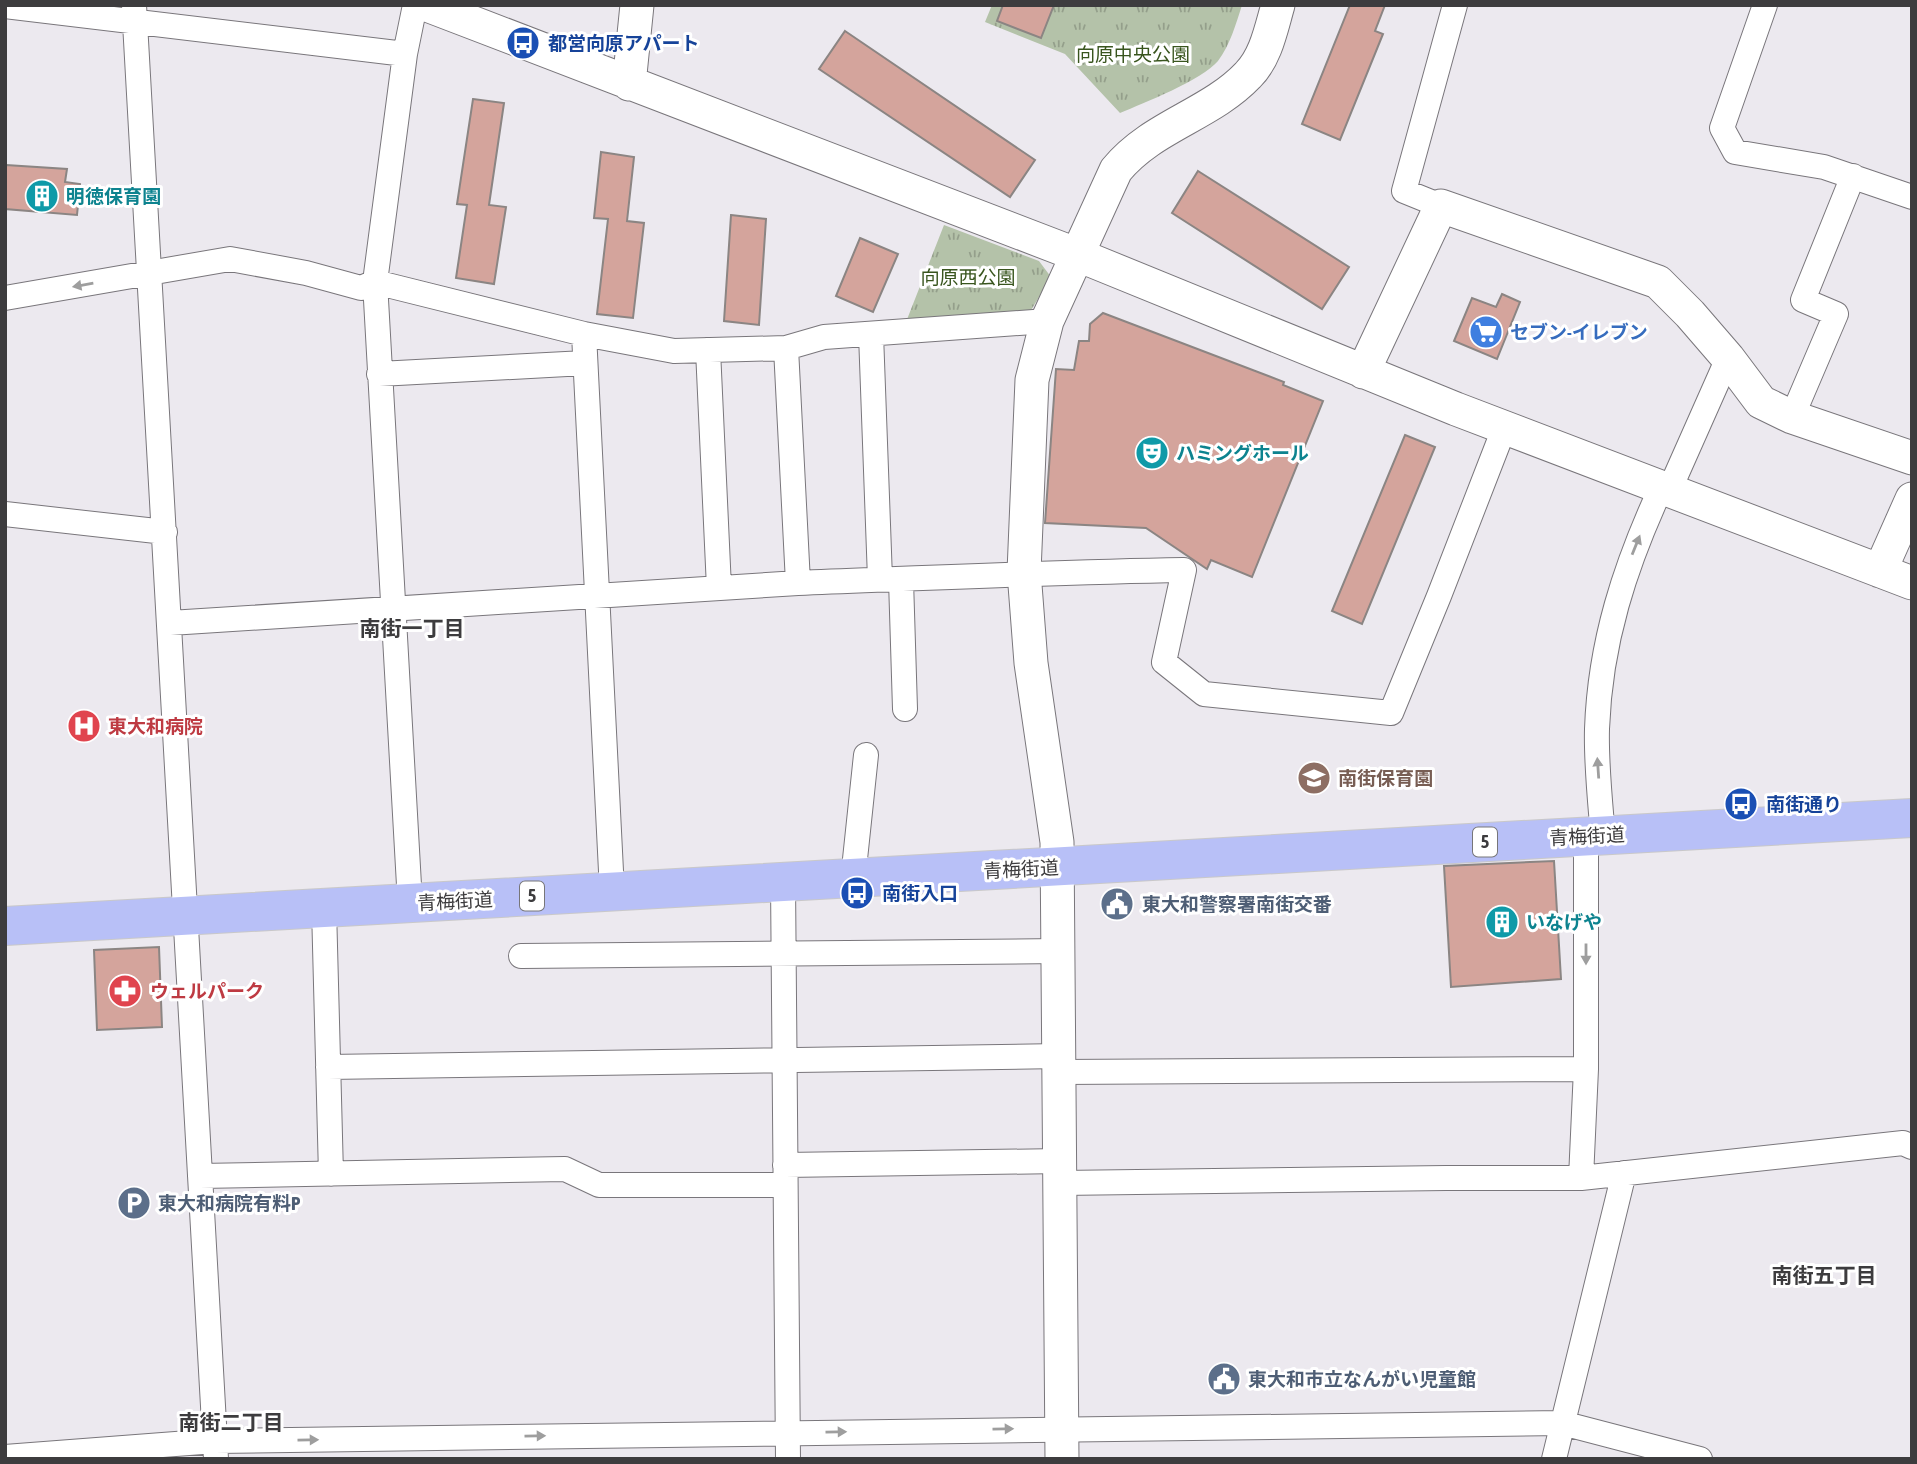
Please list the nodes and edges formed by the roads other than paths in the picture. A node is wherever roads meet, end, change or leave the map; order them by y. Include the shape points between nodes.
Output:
1 (415, 5) edge
2 (427, 5) edge
3 (637, 5) edge
4 (1278, 5) edge
5 (1455, 5) edge
6 (1765, 5) edge
7 (5, 6) edge
8 (134, 14) edge
9 (405, 54) junction
10 (629, 84) junction
11 (1853, 176) junction
12 (1912, 197) edge
13 (1441, 206) junction
14 (1078, 255) junction
15 (150, 274) junction
16 (375, 282) junction
17 (5, 298) edge
18 (1047, 321) junction
19 (584, 334) junction
20 (871, 334) junction
21 (786, 348) junction
22 (708, 350) junction
23 (1728, 358) junction
24 (585, 363) junction
25 (1363, 372) junction
26 (379, 374) junction
27 (1791, 417) junction
28 (1505, 426) junction
29 (1912, 458) edge
30 (1665, 490) junction
31 (1912, 499) edge
32 (5, 514) edge
33 (165, 532) junction
34 (1880, 571) junction
35 (1024, 572) junction
36 (891, 580) junction
37 (798, 583) junction
38 (1912, 583) edge
39 (719, 588) junction
40 (597, 596) junction
41 (392, 609) junction
42 (170, 623) junction
43 (905, 709) dead end
44 (866, 755) dead end
45 (1912, 818) edge
46 (1594, 836) junction
47 (1058, 867) junction
48 (853, 878) junction
49 (783, 881) junction
50 (612, 891) junction
51 (410, 903) junction
52 (324, 908) junction
53 (186, 916) junction
54 (5, 926) edge
55 (1059, 951) junction
56 (783, 954) junction
57 (521, 956) dead end
58 (785, 1060) junction
59 (1060, 1064) junction
60 (328, 1067) junction
61 (1586, 1069) junction
62 (1912, 1147) edge
63 (1060, 1172) junction
64 (1624, 1173) junction
65 (331, 1174) junction
66 (785, 1175) junction
67 (200, 1176) junction
68 (1581, 1178) junction
69 (1562, 1423) junction
70 (787, 1432) junction
71 (1062, 1443) edge
72 (623, 1447) edge
73 (216, 1450) edge
74 (97, 1455) edge
75 (5, 1457) edge
76 (788, 1459) edge
77 (1554, 1459) edge
78 (1700, 1459) edge

1 - 9 street
2 - 10 street
3 - 10 street
4 - 14 street via 1266,46 1249,74 1131,152 1116,170
5 - 13 street via 1404,191
6 - 11 street via 1722,128 1735,152
7 - 8 street
8 - 9 street
8 - 15 street
9 - 16 street
10 - 14 street
11 - 12 street
11 - 27 street via 1803,300 1836,314
13 - 23 street via 1658,282
13 - 25 street
14 - 18 street
14 - 25 street
15 - 16 street via 230,259 362,288
15 -> 17 street
15 - 33 street
16 - 19 street
16 - 26 street
18 - 20 street
18 - 35 street via 1032,380
19 - 22 street via 674,351
19 - 24 street
20 - 21 street via 824,337
20 - 36 street
21 - 22 street
21 - 37 street
22 - 39 street
23 - 27 street via 1761,402
23 - 30 street
24 - 26 street
24 - 40 street
25 - 28 street
26 - 41 street
27 - 29 street
28 - 30 street
28 - 35 street via 1391,713 1204,694 1164,662 1184,570
30 - 34 street
46 -> 30 street via 1597,726 1607,645 1636,544
31 - 34 street
32 - 33 street
33 - 42 street
34 - 38 street
35 - 36 street
35 - 47 street
36 - 37 street
36 - 43 street
37 - 39 street
39 - 40 street
40 - 41 street
40 - 50 street
41 - 42 street
41 - 51 street
42 - 53 street
44 - 48 street
45 - 46 main road, 青梅街道 / 5
46 - 47 main road, 青梅街道 / 5
46 -> 61 street
47 - 48 main road, 青梅街道 / 5
47 - 55 street
48 - 49 main road, 青梅街道 / 5
49 - 50 main road, 青梅街道 / 5
49 - 56 street
50 - 51 main road, 青梅街道 / 5
51 - 52 main road, 青梅街道 / 5
52 - 53 main road, 青梅街道 / 5
52 - 60 street
53 - 54 main road, 青梅街道 / 5
53 - 67 street
55 - 56 street
55 - 59 street
56 - 57 street
56 - 58 street
58 - 59 street
58 - 60 street
58 - 66 street
59 - 61 street
59 - 63 street
60 - 65 street
61 - 68 street
62 - 64 street via 1903,1143
63 - 66 street
63 - 68 street
63 - 71 street
64 - 68 street
64 - 69 street
65 - 66 street via 565,1169 599,1185
65 - 67 street
66 - 70 street
67 - 73 street
69 - 71 street
69 - 77 street
69 - 78 street
70 -> 71 street
70 - 72 street
70 - 76 street
73 -> 72 street
73 - 74 street
74 - 75 street

